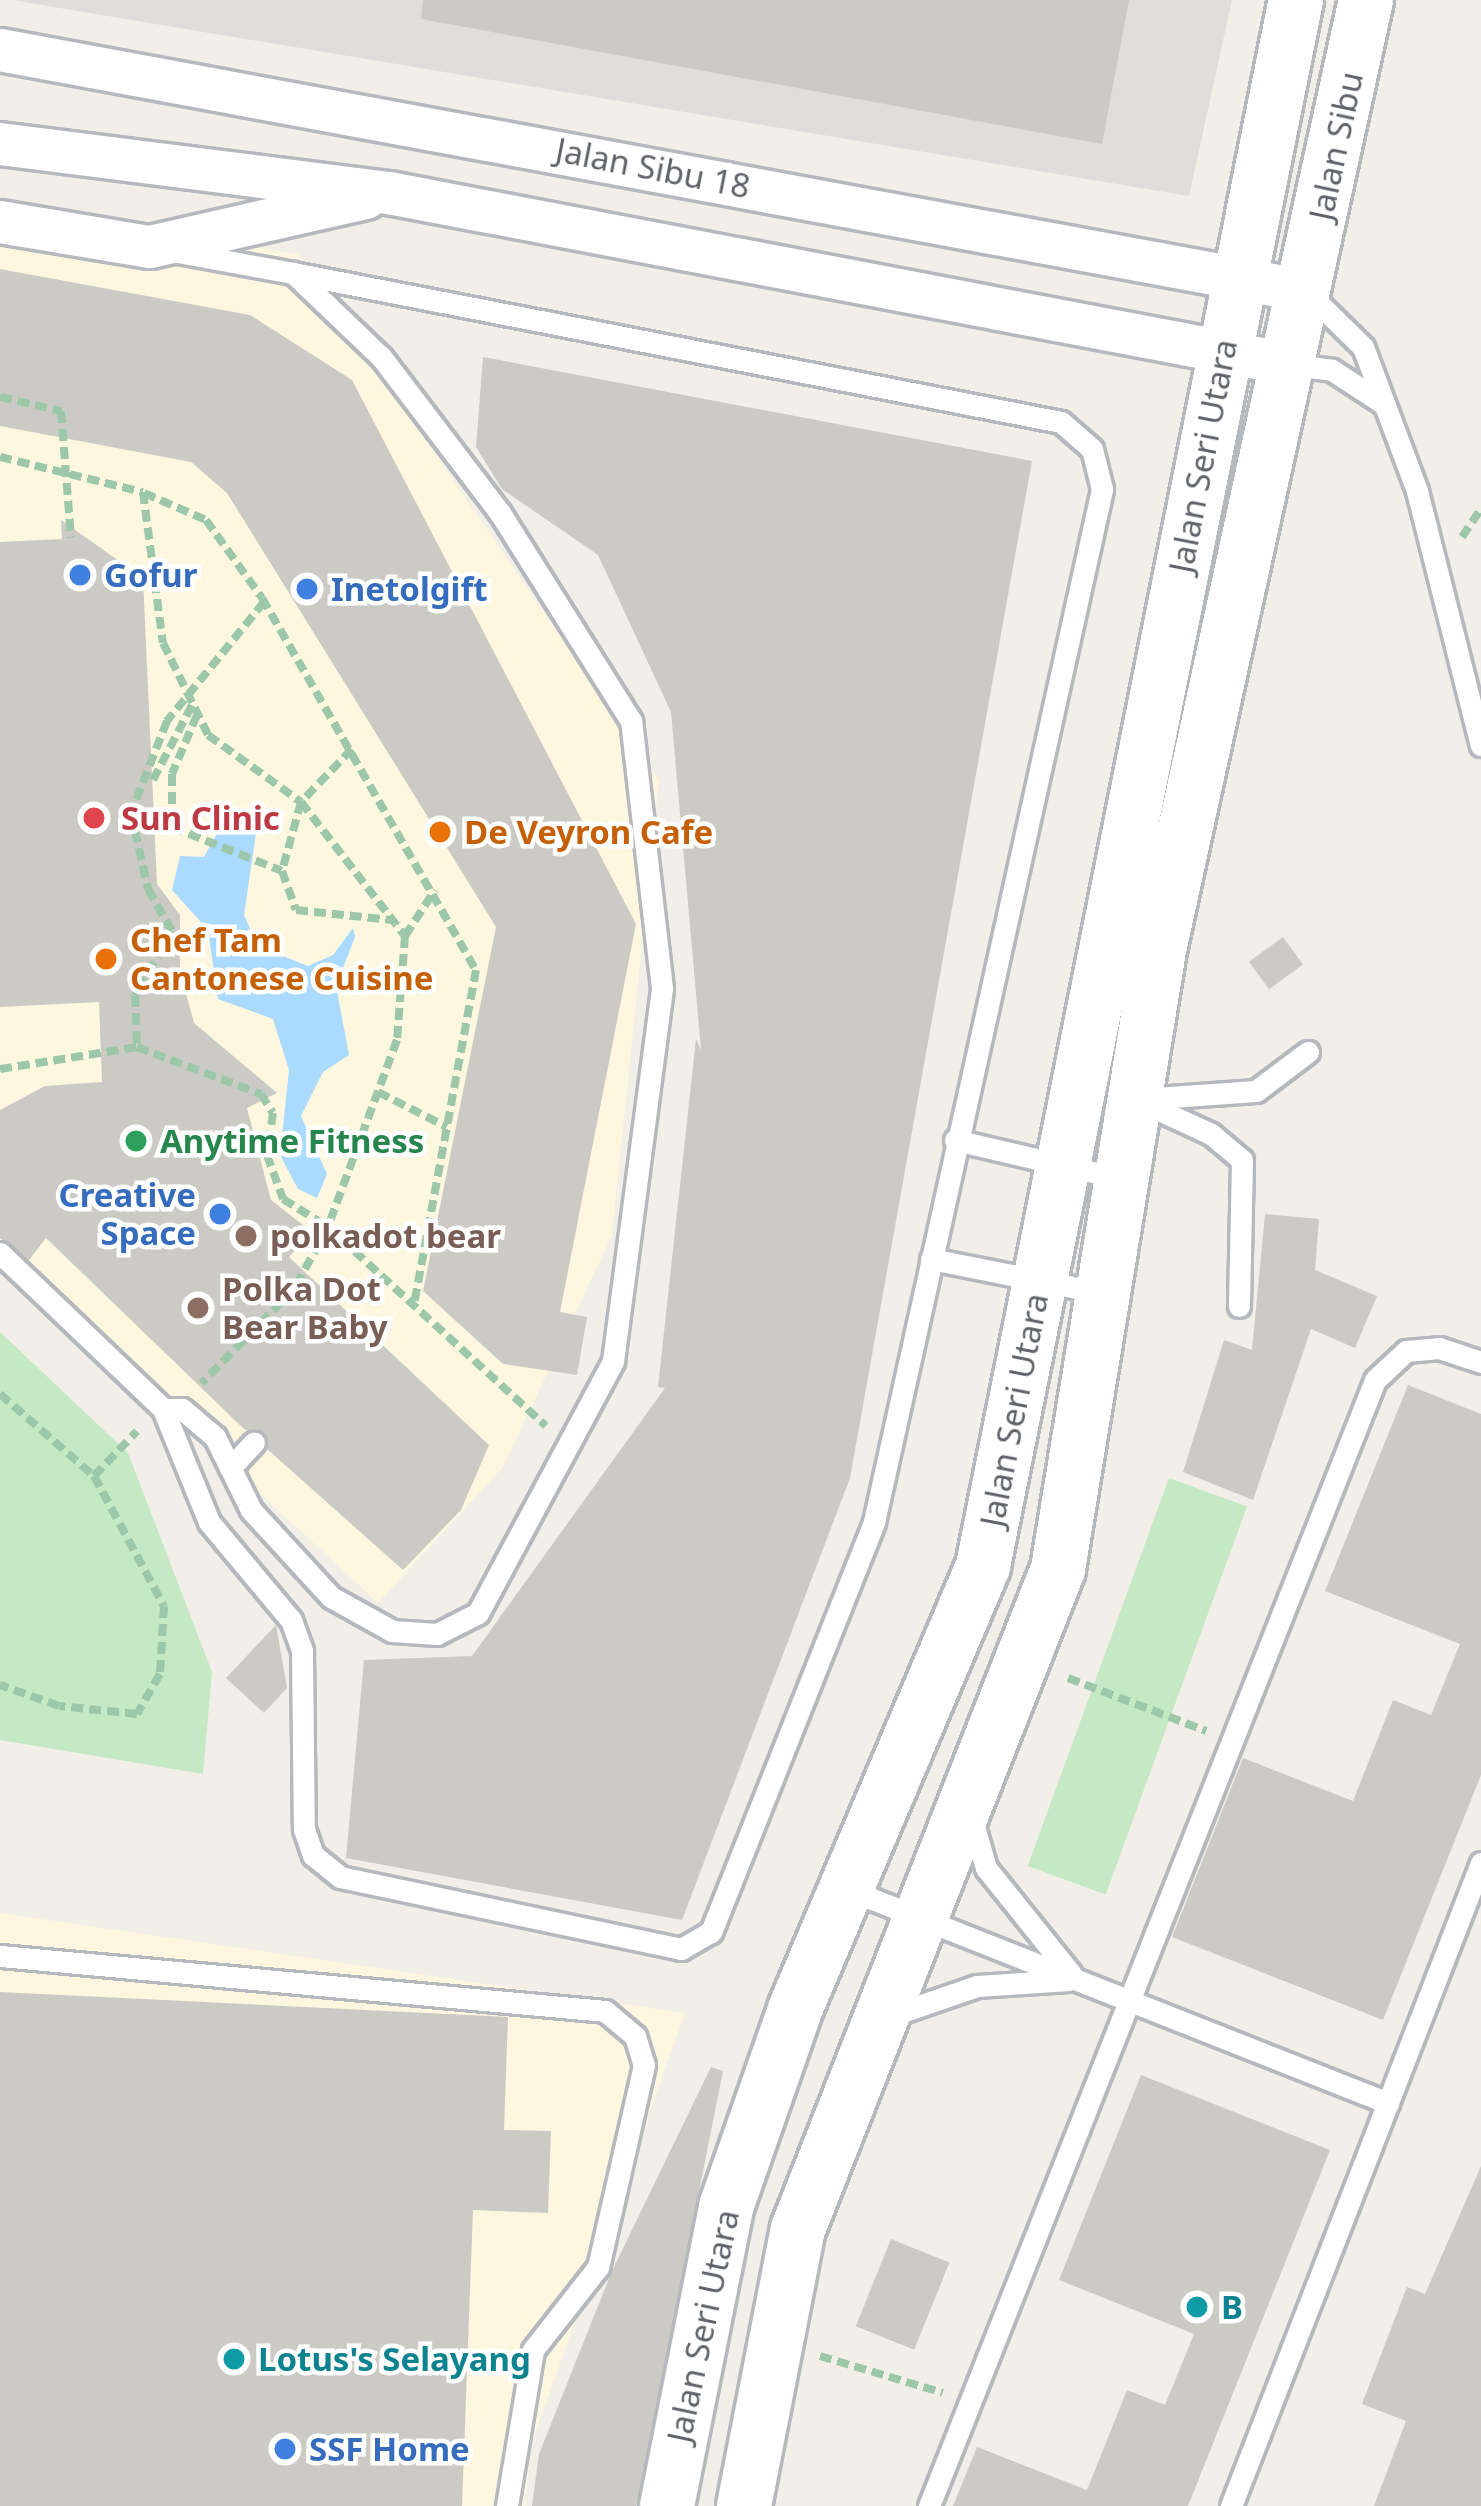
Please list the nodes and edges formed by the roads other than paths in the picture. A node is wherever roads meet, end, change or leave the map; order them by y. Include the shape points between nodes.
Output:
1 (1296, 0) edge
2 (1366, 0) edge
3 (0, 50) edge
4 (0, 144) edge
5 (389, 193) junction
6 (0, 222) edge
7 (150, 247) junction
8 (292, 274) junction
9 (1236, 276) junction
10 (1306, 291) junction
11 (1226, 353) junction
12 (1293, 365) junction
13 (1384, 404) junction
14 (1481, 745) edge
15 (1308, 1052) dead end
16 (1135, 1099) junction
17 (955, 1140) junction
18 (1061, 1166) junction
19 (1122, 1179) junction
20 (0, 1253) edge
21 (931, 1258) junction
22 (1040, 1282) junction
23 (1103, 1293) junction
24 (1239, 1306) dead end
25 (1481, 1363) edge
26 (163, 1409) junction
27 (254, 1442) dead end
28 (230, 1468) junction
29 (967, 1802) junction
30 (1481, 1863) edge
31 (847, 1889) junction
32 (922, 1919) junction
33 (0, 1956) edge
34 (1076, 1979) junction
35 (1127, 2000) junction
36 (882, 2020) junction
37 (1388, 2103) junction
38 (507, 2506) edge
39 (667, 2506) edge
40 (744, 2506) edge
41 (929, 2506) edge
42 (1231, 2506) edge

1 - 9 street
2 - 10 street, Jalan Sibu
3 - 9 street, Jalan Sibu 18
4 - 5 street
5 - 7 street
5 - 11 street
6 - 7 street
7 - 8 lane
8 - 17 lane via 1060,422 1092,449 1102,489
8 - 28 lane via 381,357 500,513 632,721 662,988 613,1361 478,1613 437,1634 359,1619 251,1510
9 - 10 street, Jalan Sibu 18
9 - 11 street, Jalan Seri Utara
10 - 12 street, Jalan Seri Utara
10 - 13 lane via 1363,346
11 - 12 street
11 - 18 street, Jalan Seri Utara
12 - 13 lane via 1332,370
12 - 16 street, Jalan Seri Utara via 1187,815
13 - 14 lane via 1417,491
15 - 16 lane via 1256,1091
16 - 19 street, Jalan Seri Utara
16 - 24 lane via 1242,1160
17 - 18 lane
17 - 21 lane
18 - 19 lane
18 - 22 street, Jalan Seri Utara
19 - 23 street, Jalan Seri Utara
20 - 26 lane
21 - 22 lane
21 - 26 lane via 874,1522 712,1932 681,1949 340,1877 313,1855 304,1829 302,1651 291,1620 209,1522
22 - 23 lane
22 - 31 street, Jalan Seri Utara via 983,1566
23 - 29 street, Jalan Seri Utara via 1058,1569
25 - 35 lane via 1439,1348 1406,1351 1375,1380
26 - 28 lane via 182,1409 215,1437
27 - 28 lane
29 - 32 street, Jalan Seri Utara
29 - 34 lane via 986,1868
30 - 37 lane
31 - 32 lane
31 - 39 street, Jalan Seri Utara via 726,2207
32 - 34 lane
32 - 36 street, Jalan Seri Utara
33 - 38 lane via 605,2012 635,2036 644,2066 598,2267 533,2350
34 - 35 lane
34 - 36 lane via 977,1986
35 - 37 lane
35 - 41 lane via 964,2399
36 - 40 street, Jalan Seri Utara via 798,2229
37 - 42 lane

